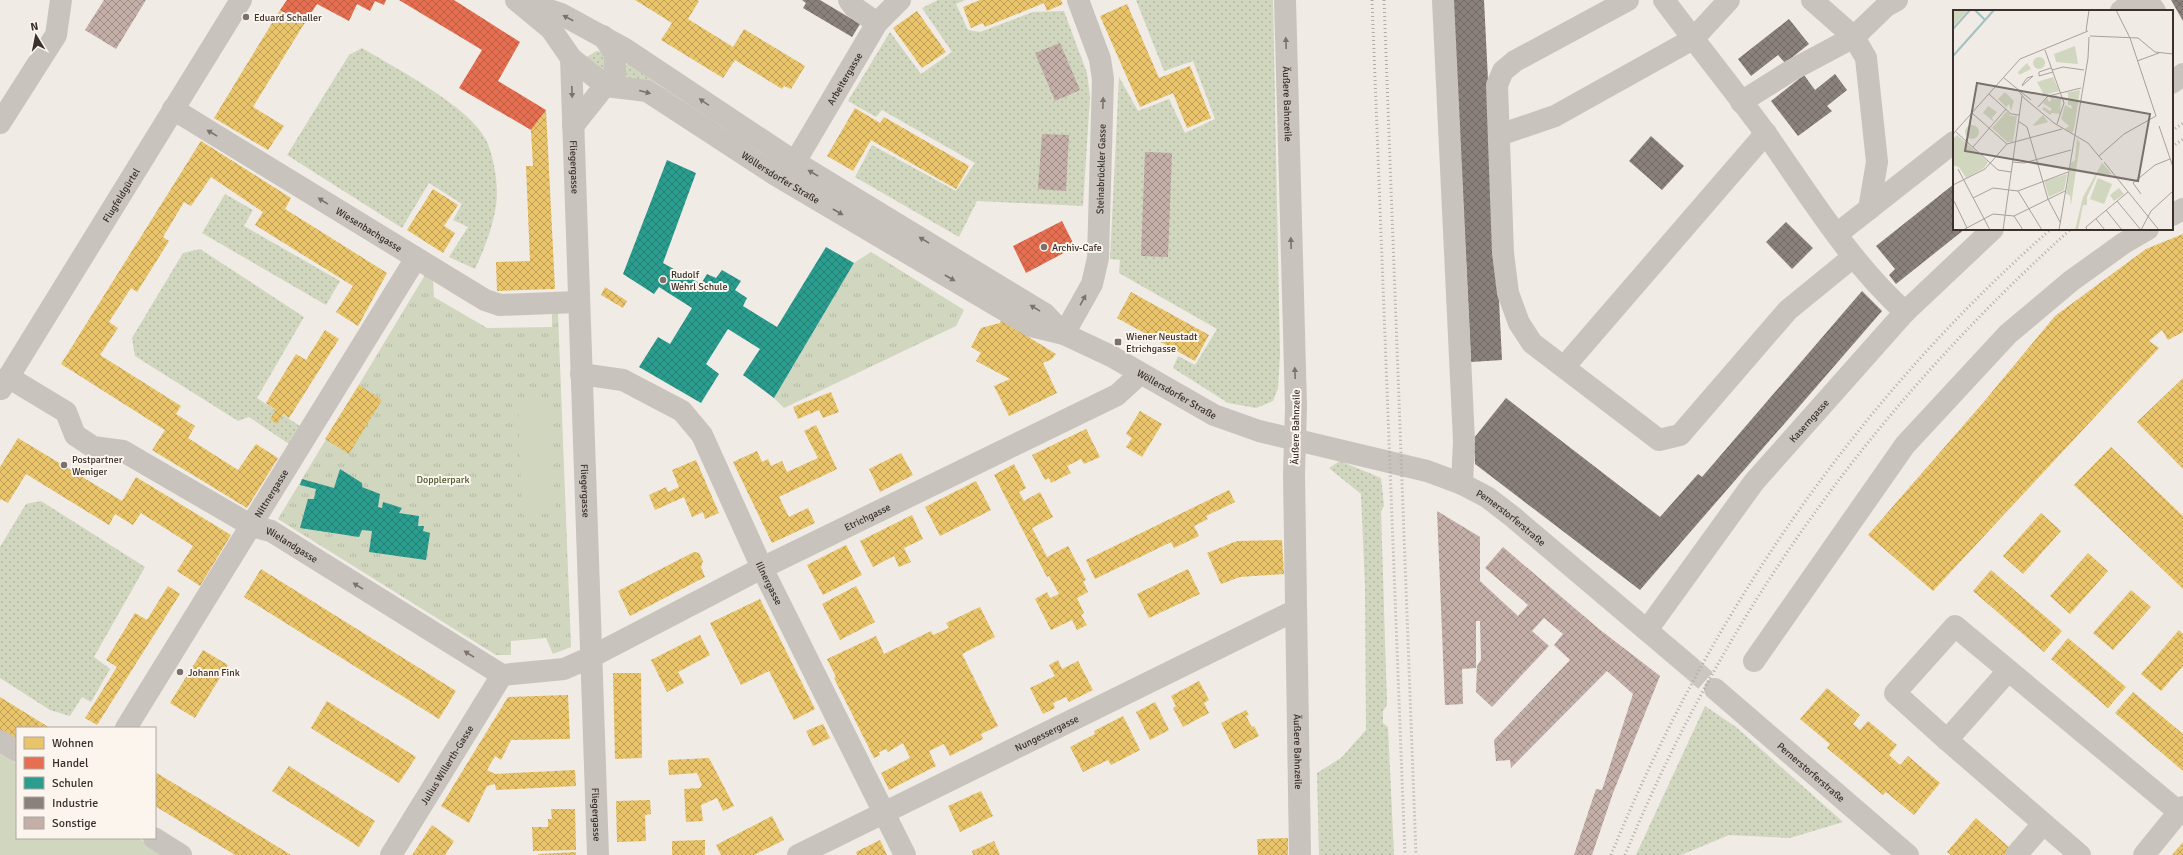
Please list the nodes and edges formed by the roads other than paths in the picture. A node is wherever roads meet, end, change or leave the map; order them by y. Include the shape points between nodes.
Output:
1 (61, 0) edge
2 (241, 0) edge
3 (517, 0) edge
4 (849, 0) edge
5 (900, 0) edge
6 (1078, 0) edge
7 (1285, 0) edge
8 (1443, 0) edge
9 (1628, 0) edge
10 (1664, 0) edge
11 (1729, 0) edge
12 (1812, 0) edge
13 (1897, 0) edge
14 (2135, 0) edge
15 (2147, 0) edge
16 (2122, 10) edge
17 (2154, 10) edge
18 (877, 22) junction
19 (603, 36) junction
20 (1854, 37) junction
21 (1693, 39) junction
22 (571, 58) junction
23 (2183, 74) edge
24 (2173, 82) edge
25 (606, 86) junction
26 (1741, 102) junction
27 (173, 109) junction
28 (0, 123) edge
29 (573, 126) junction
30 (1766, 133) junction
31 (1499, 135) junction
32 (1953, 143) edge
33 (795, 162) junction
34 (1869, 209) junction
35 (2183, 209) edge
36 (2173, 214) edge
37 (1992, 230) edge
38 (2146, 230) edge
39 (1837, 234) junction
40 (1853, 257) junction
41 (416, 258) junction
42 (578, 302) junction
43 (1905, 312) junction
44 (1064, 334) junction
45 (1564, 367) junction
46 (581, 374) junction
47 (1140, 374) junction
48 (4, 384) edge
49 (1295, 440) junction
50 (1462, 484) junction
51 (252, 526) junction
52 (762, 568) junction
53 (1296, 610) junction
54 (1647, 630) junction
55 (591, 657) junction
56 (1754, 661) dead end
57 (1689, 666) tunnel mouth
58 (2008, 671) junction
59 (502, 675) junction
60 (1715, 689) tunnel mouth
61 (127, 727) edge
62 (0, 740) edge
63 (1947, 740) junction
64 (16, 750) edge
65 (2181, 810) edge
66 (884, 812) junction
67 (2043, 824) junction
68 (156, 839) edge
69 (181, 855) edge
70 (391, 855) edge
71 (598, 855) edge
72 (798, 855) edge
73 (905, 855) edge
74 (1300, 855) edge
75 (1908, 855) edge
76 (2016, 855) edge
77 (2080, 855) edge
78 (2144, 855) edge

1 - 28 street via 56,35
2 - 27 street, Flugfeldgürtel
19 -> 3 street, Wöllersdorfer Straße via 561,14
3 - 22 street, Wöllersdorfer Straße via 552,29
4 - 18 street via 854,7
5 - 18 street, Arbeitergasse
44 -> 6 street, Steinabrückler Gasse via 1092,284 1098,258 1103,79 1100,59
49 -> 7 street, Äußere Bahnzeile
8 - 50 street via 1464,441
9 - 31 street via 1515,61 1503,71 1497,85
10 - 21 street
11 - 21 street
12 - 20 street
13 - 20 street via 1886,6
14 - 16 street
15 - 17 street
18 - 33 street, Arbeitergasse
19 - 22 street
19 - 25 street, Fliegergasse via 615,54 615,73
33 -> 19 street, Wöllersdorfer Straße
20 - 26 street via 1792,70
20 - 34 street via 1866,58 1877,162
21 - 26 street
21 - 31 street via 1555,116
22 - 25 street, Wöllersdorfer Straße
22 -> 29 street, Fliegergasse
23 - 24 street
25 - 29 street, Fliegergasse
25 -> 44 street, Wöllersdorfer Straße via 648,91 774,174 1031,326
26 - 30 street
41 -> 27 street, Wiesenbachgasse
27 - 48 street, Flugfeldgürtel
29 - 42 street, Fliegergasse
30 - 39 street
30 - 45 street
31 - 45 street via 1503,253 1508,293 1519,323 1532,343
32 - 34 street
44 -> 33 street, Wöllersdorfer Straße via 1045,314
34 - 39 street
35 - 36 street
37 - 43 street, Kaserngasse
38 - 56 street via 2071,281 2008,334 1905,445
39 - 40 street
40 - 43 street via 1884,293
40 - 45 street via 1788,310 1680,434 1659,440
41 - 42 street, Wiesenbachgasse via 485,300 495,303
41 - 51 street, Nittnergasse
42 - 46 street, Fliegergasse
43 - 54 street, Kaserngasse via 1754,482
44 - 47 street, Wöllersdorfer Straße
46 - 52 street, Illnergasse via 623,380 682,411 702,435
46 - 55 street, Fliegergasse
47 - 49 street, Wöllersdorfer Straße via 1214,415 1259,431
47 - 52 street, Etrichgasse via 1117,395
48 - 51 street, Wielandgasse via 66,412 75,436 92,447 122,451
49 - 50 street, Pernerstorferstraße via 1426,471
49 - 53 street, Äußere Bahnzeile
50 - 54 street, Pernerstorferstraße via 1513,517
59 -> 51 street, Wielandgasse via 271,531
51 - 61 street, Nittnergasse
52 - 55 street, Etrichgasse
52 - 66 street, Illnergasse
53 - 66 street, Nungessergasse
53 - 74 street, Äußere Bahnzeile
54 - 57 street, Pernerstorferstraße
55 - 59 street via 564,669
55 - 71 street, Fliegergasse
58 - 63 street
58 - 63 street via 1955,626 1895,693
58 - 65 street
59 - 70 street, Julius Willerth-Gasse
60 - 75 street, Pernerstorferstraße
62 - 64 street
63 - 67 street
65 - 78 street
66 - 72 street, Nungessergasse
66 - 73 street, Illnergasse
67 - 76 street
67 - 77 street
68 - 69 street

